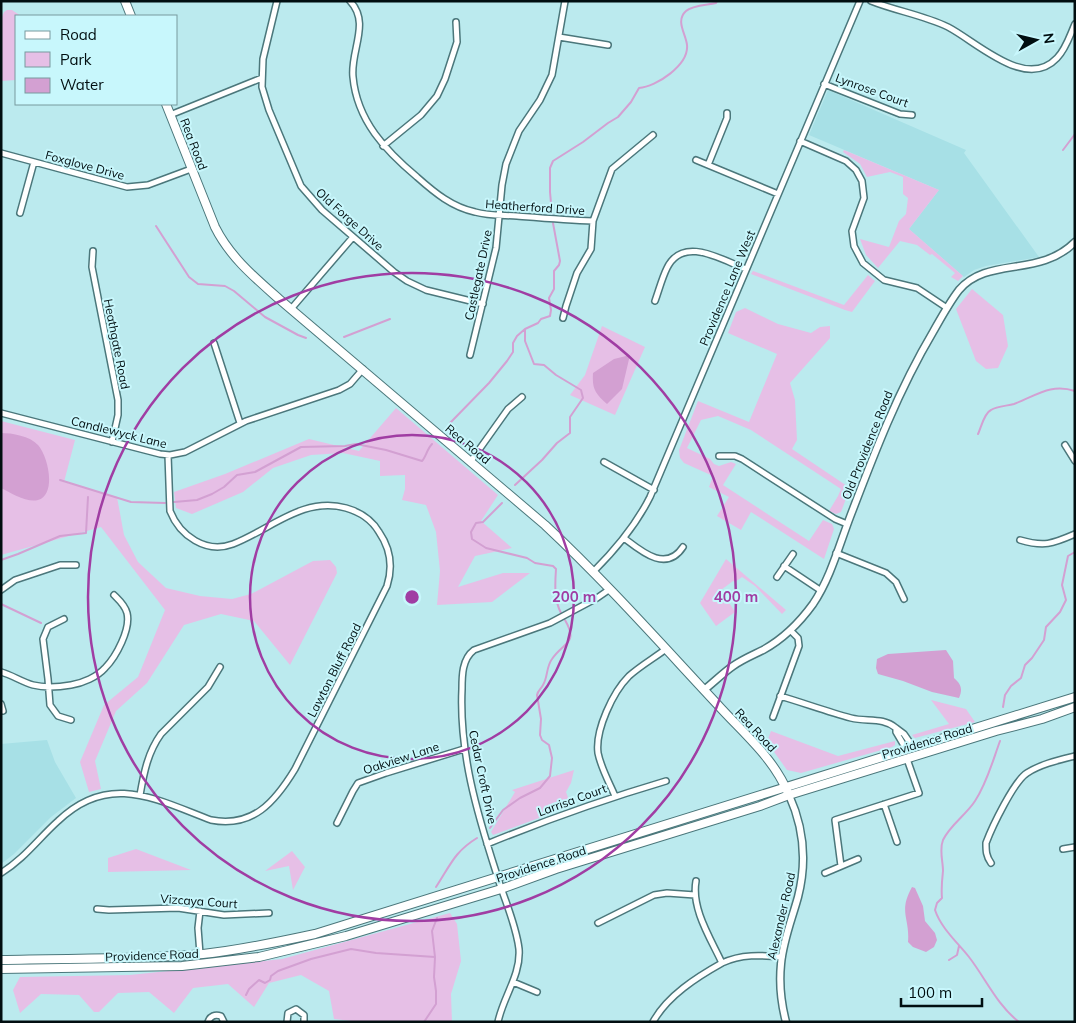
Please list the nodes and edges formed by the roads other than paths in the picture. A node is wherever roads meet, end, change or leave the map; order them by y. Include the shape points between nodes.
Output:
1 (125, 1) edge
2 (277, 1) edge
3 (350, 1) edge
4 (565, 1) edge
5 (860, 1) edge
6 (871, 1) edge
7 (131, 15) edge
8 (456, 22) dead end
9 (1075, 24) edge
10 (559, 37) junction
11 (608, 45) dead end
12 (262, 78) junction
13 (824, 84) junction
14 (166, 105) edge
15 (727, 113) dead end
16 (170, 114) junction
17 (912, 115) dead end
18 (653, 135) dead end
19 (800, 141) junction
20 (383, 146) junction
21 (1, 153) edge
22 (696, 160) dead end
23 (34, 162) junction
24 (708, 165) junction
25 (191, 169) junction
26 (778, 194) junction
27 (20, 213) dead end
28 (500, 215) junction
29 (593, 221) junction
30 (353, 237) junction
31 (1075, 242) edge
32 (93, 251) dead end
33 (746, 270) junction
34 (655, 301) dead end
35 (483, 304) junction
36 (947, 308) junction
37 (292, 309) junction
38 (564, 318) dead end
39 (214, 343) dead end
40 (470, 355) dead end
41 (363, 369) junction
42 (522, 396) dead end
43 (1, 413) edge
44 (240, 424) junction
45 (112, 442) junction
46 (1065, 446) dead end
47 (168, 455) junction
48 (719, 456) dead end
49 (471, 461) junction
50 (1075, 461) edge
51 (604, 462) dead end
52 (654, 490) junction
53 (847, 524) junction
54 (1075, 534) edge
55 (624, 538) junction
56 (1020, 540) dead end
57 (683, 547) dead end
58 (836, 553) junction
59 (792, 554) dead end
60 (76, 565) dead end
61 (784, 566) junction
62 (594, 571) junction
63 (776, 577) dead end
64 (610, 589) junction
65 (1, 590) edge
66 (820, 590) junction
67 (114, 595) dead end
68 (904, 599) dead end
69 (64, 619) dead end
70 (790, 630) junction
71 (666, 649) junction
72 (220, 667) dead end
73 (1, 672) edge
74 (48, 686) junction
75 (704, 690) junction
76 (780, 696) junction
77 (1075, 696) edge
78 (1, 704) edge
79 (1075, 707) edge
80 (3, 711) dead end
81 (772, 717) dead end
82 (71, 720) dead end
83 (909, 748) junction
84 (464, 749) junction
85 (1075, 756) edge
86 (908, 758) junction
87 (666, 780) dead end
88 (786, 787) junction
89 (140, 794) junction
90 (789, 795) junction
91 (615, 796) junction
92 (884, 804) junction
93 (337, 823) dead end
94 (897, 842) dead end
95 (487, 844) junction
96 (1075, 847) edge
97 (1064, 849) dead end
98 (858, 859) dead end
99 (991, 863) dead end
100 (841, 866) junction
101 (1, 873) edge
102 (825, 873) dead end
103 (497, 877) junction
104 (696, 881) dead end
105 (501, 889) junction
106 (695, 895) junction
107 (97, 909) dead end
108 (200, 911) junction
109 (269, 913) dead end
110 (598, 923) dead end
111 (200, 954) junction
112 (782, 957) junction
113 (1, 960) edge
114 (722, 963) junction
115 (1, 969) edge
116 (513, 982) junction
117 (537, 992) dead end
118 (208, 1022) edge
119 (224, 1022) edge
120 (287, 1022) edge
121 (304, 1022) edge
122 (498, 1022) edge
123 (653, 1022) edge
124 (786, 1022) edge

1 - 7 main road
2 - 12 street, Old Forge Drive via 263,59
3 - 20 street, Heatherford Drive via 361,22 353,68 355,90 372,130
4 - 10 street, Castlegate Drive
5 - 13 street, Providence Lane West
6 - 9 street via 944,25 1022,69 1041,68 1053,61 1063,50
8 - 20 street via 457,42 437,96
10 - 11 street
10 - 28 street, Castlegate Drive via 549,82 509,154
12 - 16 street
12 - 30 street, Old Forge Drive via 264,96 301,186
13 - 17 street, Lynrose Court via 900,114
13 - 19 street, Providence Lane West
14 - 16 main road, Rea Road
15 - 24 street
16 - 25 main road, Rea Road
18 - 29 street via 612,169
19 - 26 street, Providence Lane West
19 - 36 street via 846,161 862,181 864,198 852,232 854,246 863,264 884,280 917,288
20 - 28 street, Heatherford Drive via 448,202 477,213
21 - 23 street, Foxglove Drive
22 - 24 street
23 - 25 street, Foxglove Drive via 132,187 148,185
23 - 27 street
24 - 26 street
25 - 37 main road, Rea Road via 225,245 243,267
26 - 33 street, Providence Lane West
28 - 29 street, Heatherford Drive
28 - 35 street, Castlegate Drive
29 - 38 street via 591,249 577,274
30 - 35 street, Old Forge Drive via 394,272 414,284
30 - 37 street
31 - 36 street, Old Providence Road via 1042,262 977,276 960,289
32 - 45 street, Heathgate Road via 92,267 119,407
33 - 34 street via 705,252 694,250 684,253 668,266
33 - 52 street, Providence Lane West
35 - 40 street, Castlegate Drive
36 - 53 street, Old Providence Road via 892,408
37 - 41 main road, Rea Road
39 - 44 street
41 - 44 street, Candlewyck Lane via 345,387
41 - 49 main road, Rea Road
42 - 49 street via 508,409
43 - 45 street, Candlewyck Lane
44 - 47 street, Candlewyck Lane via 185,452
45 - 47 street, Candlewyck Lane
46 - 50 street
47 - 89 street, Lawton Bluff Road via 170,511 181,530 193,540 210,546 231,545 300,510 342,507 360,514 378,529 387,546 391,568 380,603 295,769 268,805 246,819 220,822
48 - 53 street via 742,459
49 - 62 main road, Rea Road
51 - 52 street
52 - 55 street, Providence Lane West via 644,511
53 - 58 street, Old Providence Road
54 - 56 street via 1044,545
55 - 57 street via 652,557 670,558 679,554
55 - 62 street, Providence Lane West
58 - 66 street, Old Providence Road
58 - 68 street via 886,572 896,582
59 - 61 street
60 - 65 street via 60,566 15,580
61 - 63 street
61 - 66 street
62 - 64 main road, Rea Road
64 - 71 main road, Rea Road
64 - 84 street, Cedar Croft Drive via 550,623 490,643 468,655 462,695
66 - 70 street, Old Providence Road
67 - 74 street via 126,610 128,619 122,640 106,668 78,684
69 - 74 street via 48,627 44,634
70 - 75 street, Old Providence Road via 733,666
70 - 76 street via 798,638 799,646
71 - 75 main road, Rea Road
71 - 91 street via 623,683 600,727 598,753
72 - 89 street via 208,687 155,742
73 - 74 street via 33,685
74 - 82 street via 52,710
75 - 88 main road, Rea Road via 764,752
76 - 81 street
76 - 83 street via 853,719 887,722 904,734
77 - 83 main road, Providence Road
78 - 80 street
79 - 86 main road, Providence Road
83 - 88 main road, Providence Road
84 - 93 street, Oakview Lane via 364,780 354,788
84 - 95 street, Cedar Croft Drive
85 - 99 street via 1036,768 1018,782 986,843
86 - 90 main road, Providence Road
86 - 92 street via 919,793
87 - 91 street, Larrisa Court
88 - 90 main road, Alexander Road
88 - 103 main road, Providence Road
89 - 101 street, Lawton Bluff Road via 108,794 75,807
90 - 105 main road, Providence Road
90 - 112 street, Alexander Road via 800,826 803,858 800,887
91 - 95 street, Larrisa Court
92 - 94 street
92 - 100 street via 835,820
95 - 103 street, Cedar Croft Drive
96 - 97 street
98 - 100 street
100 - 102 street
103 - 105 street, Cedar Croft Drive
103 - 111 main road, Providence Road via 315,934 262,946
104 - 106 street
105 - 115 main road, Providence Road via 315,945 259,958 182,966
105 - 116 street, Cedar Croft Drive via 518,941 519,961
106 - 110 street via 654,894
106 - 114 street
107 - 108 street, Vizcaya Court via 178,908
108 - 109 street, Vizcaya Court via 224,915
108 - 111 street
111 - 113 main road, Providence Road
112 - 114 street via 746,956
112 - 124 street, Alexander Road via 780,992
114 - 123 street via 674,996
116 - 117 street
116 - 122 street, Cedar Croft Drive
118 - 119 street via 216,1015 221,1016
120 - 121 street via 288,1013 296,1010 304,1015

